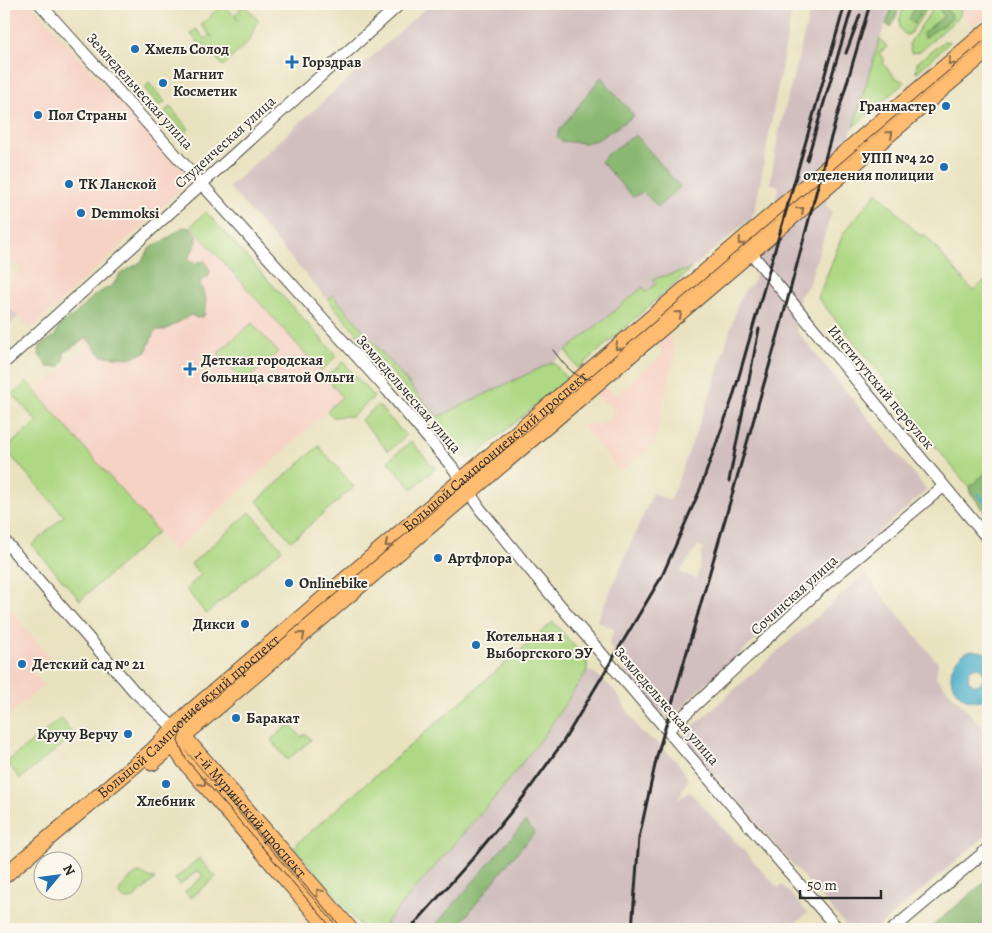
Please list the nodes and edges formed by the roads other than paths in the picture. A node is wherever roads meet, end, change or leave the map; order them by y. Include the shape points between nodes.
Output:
1 (40, 4) edge
2 (400, 4) edge
3 (988, 30) edge
4 (988, 50) edge
5 (203, 183) junction
6 (751, 253) junction
7 (4, 363) edge
8 (944, 486) junction
9 (465, 487) junction
10 (4, 540) edge
11 (988, 540) edge
12 (668, 730) junction
13 (174, 736) junction
14 (988, 849) edge
15 (4, 876) edge
16 (4, 884) edge
17 (330, 929) edge
18 (350, 929) edge
19 (838, 929) edge
20 (893, 929) edge

1 - 5 street, Земледельческая улица
2 - 5 street, Студенческая улица
3 -> 9 main road, Большой Сампсониевский проспект
6 -> 4 main road, Большой Сампсониевский проспект
5 - 7 street, Студенческая улица
5 - 9 street, Земледельческая улица via 388,391 454,469
6 - 8 street, Институтский переулок
9 -> 6 main road, Большой Сампсониевский проспект
8 - 11 street, Институтский переулок
8 - 12 street, Сочинская улица via 828,582
9 - 12 street, Земледельческая улица via 546,589
9 - 13 main road, Большой Сампсониевский проспект
10 - 13 street, 1-й Муринский проспект
12 - 19 street, Земледельческая улица
13 - 15 main road, Большой Сампсониевский проспект
13 - 16 main road, Большой Сампсониевский проспект
13 -> 17 main road, 1-й Муринский проспект
18 -> 13 main road, 1-й Муринский проспект
14 - 20 street

